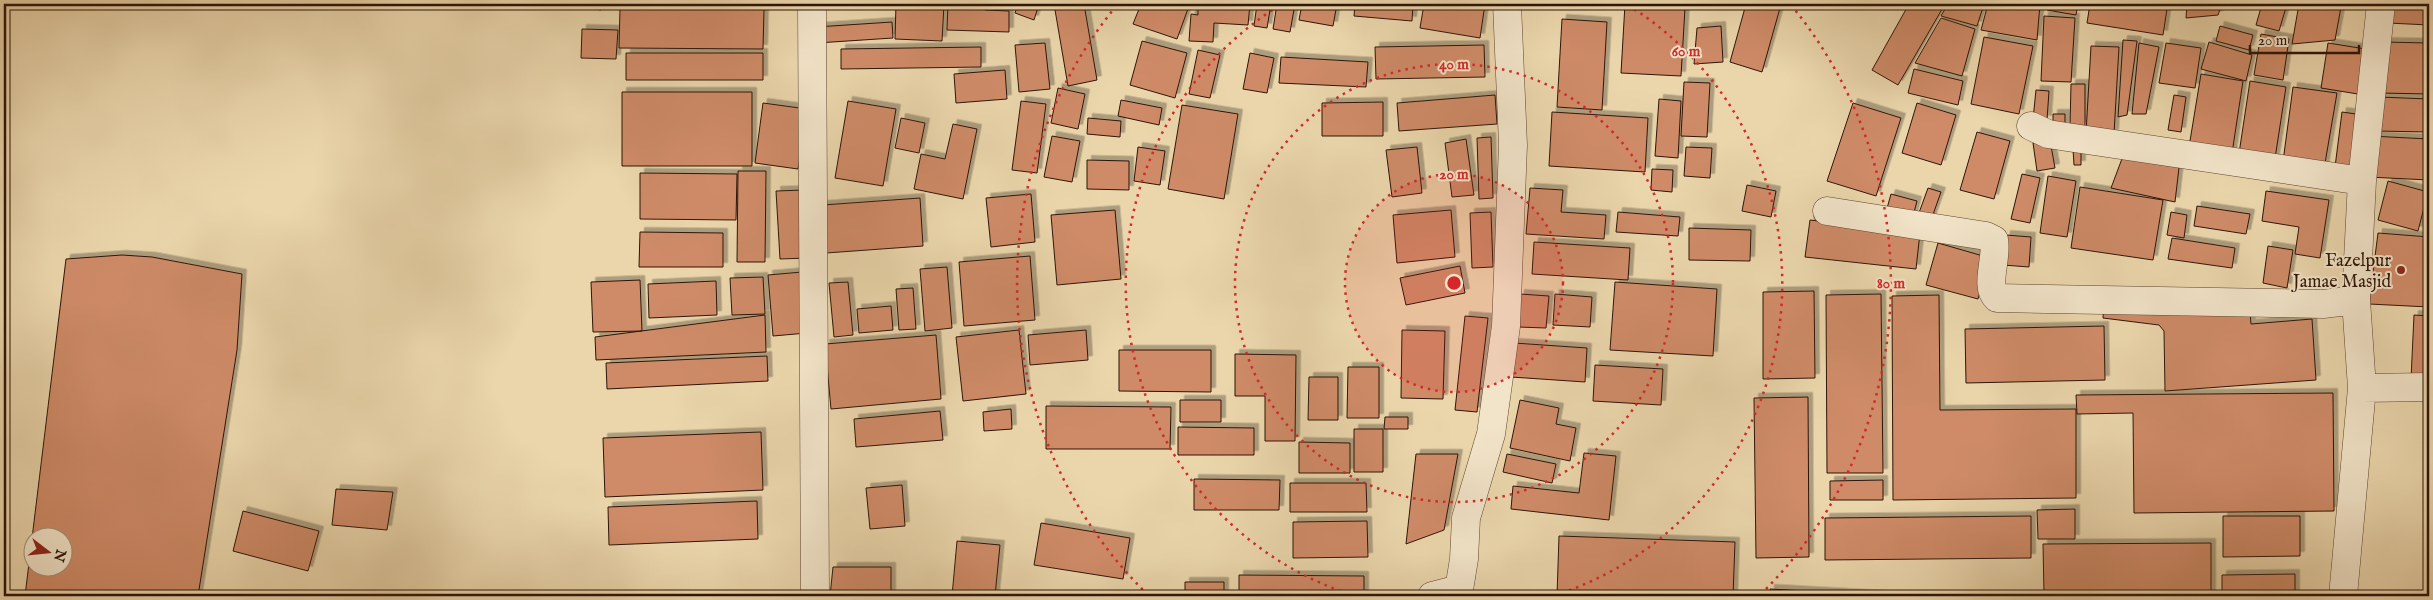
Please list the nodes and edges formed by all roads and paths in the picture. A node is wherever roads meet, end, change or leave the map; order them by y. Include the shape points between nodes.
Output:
1 (812, 4) edge
2 (1507, 4) edge
3 (2381, 4) edge
4 (2031, 126) dead end
5 (2362, 181) junction
6 (1827, 211) dead end
7 (2356, 300) junction
8 (2429, 387) edge
9 (2362, 388) junction
10 (1458, 593) edge
11 (814, 596) edge
12 (1432, 596) edge
13 (2342, 596) edge

1 - 11 street
2 - 10 street via 1513,145 1506,326 1491,434 1466,518
3 - 5 street
4 - 5 street via 2067,138
5 - 7 street
6 - 7 street via 1986,236 1994,240 1991,288 1997,298 2323,304
7 - 9 street
8 - 9 street
9 - 13 street
10 - 12 street

